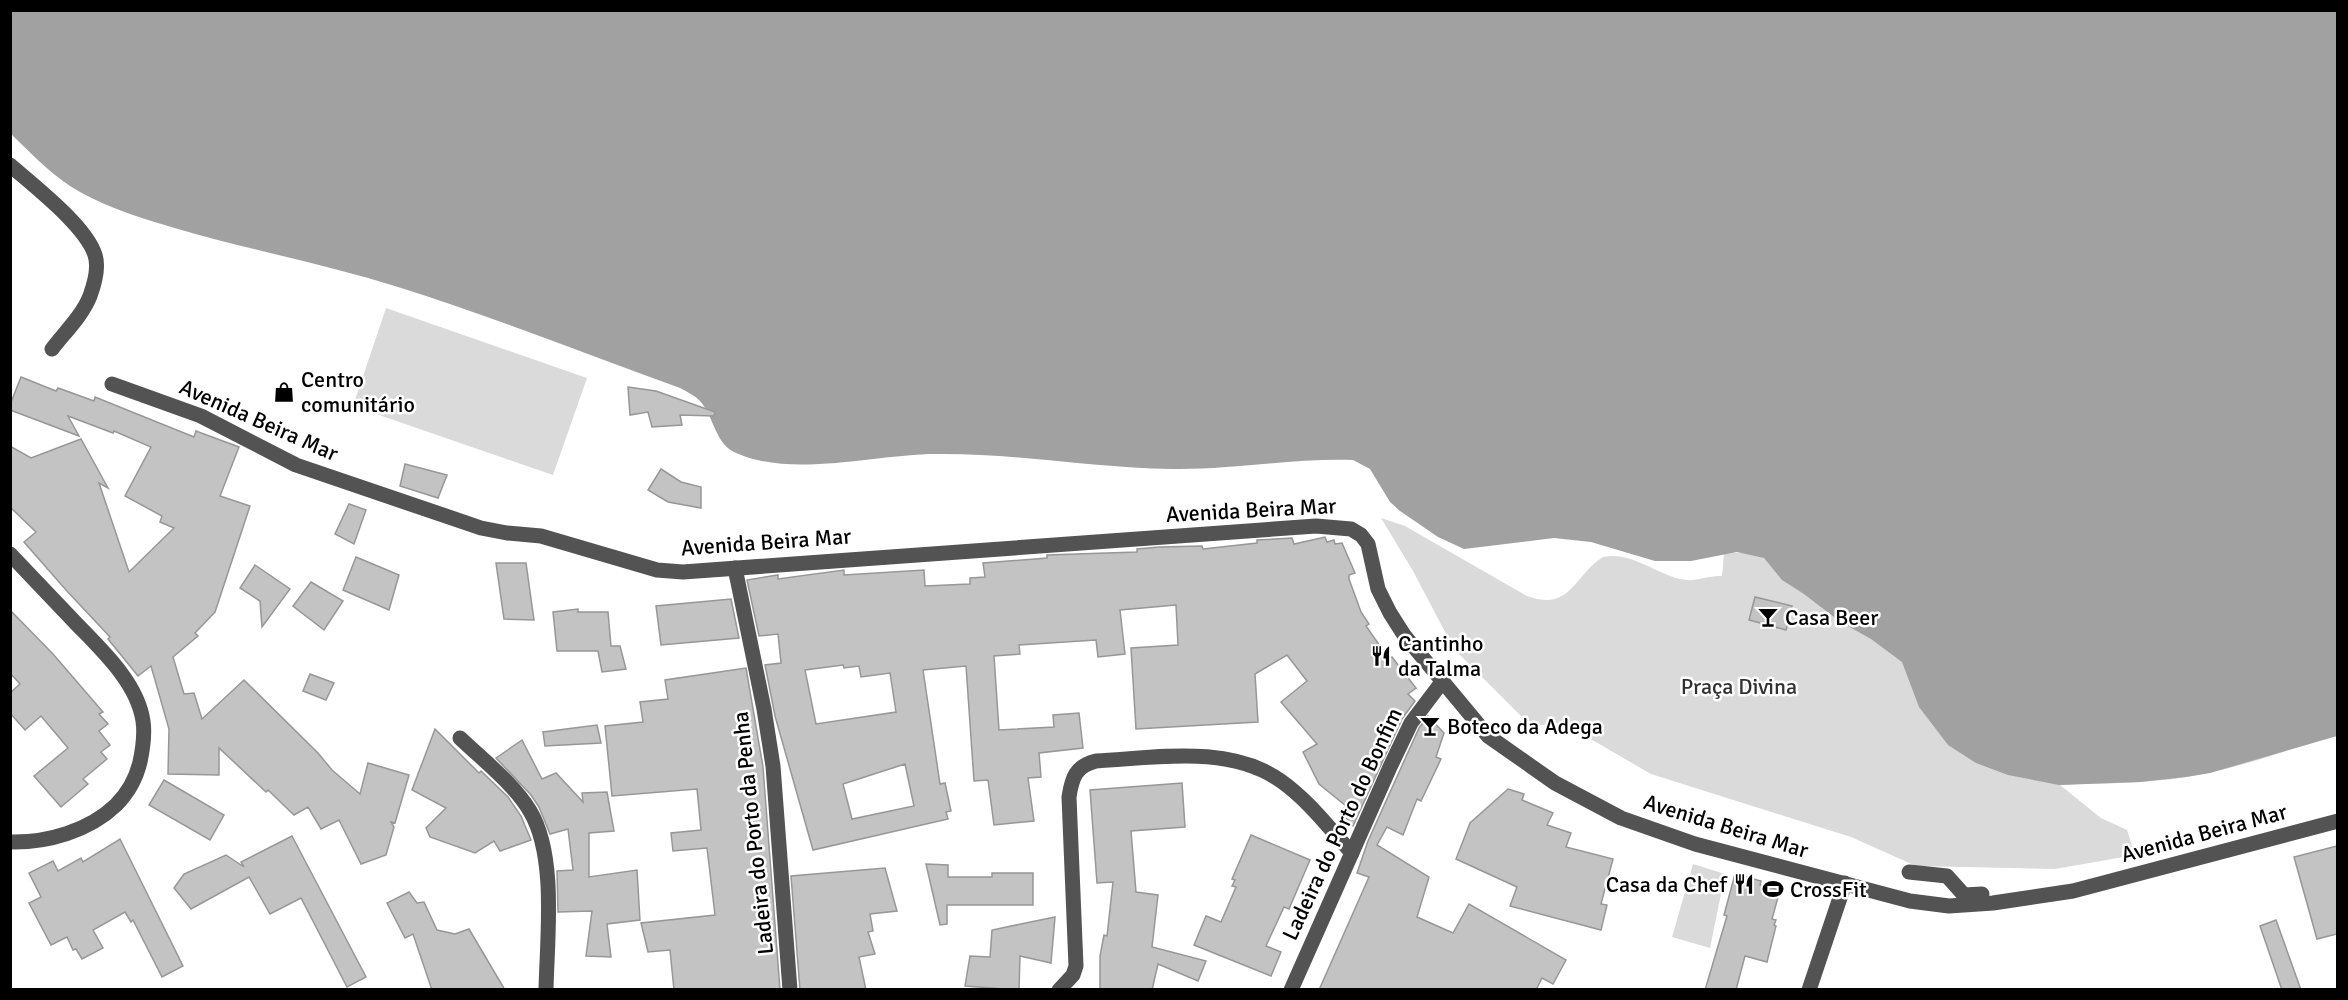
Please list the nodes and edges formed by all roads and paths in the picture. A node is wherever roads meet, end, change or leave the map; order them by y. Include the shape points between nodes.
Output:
1 (10, 165) edge
2 (52, 349) dead end
3 (112, 384) dead end
4 (10, 554) edge
5 (735, 568) junction
6 (1442, 682) junction
7 (460, 738) dead end
8 (2337, 821) edge
9 (10, 842) edge
10 (1352, 853) junction
11 (1909, 872) dead end
12 (1845, 883) junction
13 (546, 990) edge
14 (790, 990) edge
15 (1059, 990) edge
16 (1290, 990) edge
17 (1809, 990) edge

1 - 2 street via 72,222 96,256 90,296
3 - 5 street, Avenida Beira Mar via 201,416 296,465 481,528 564,541 657,570
4 - 9 street via 125,680 143,720 144,744 138,771 126,796 104,817 68,833 32,842
5 - 6 street, Avenida Beira Mar via 1304,527 1351,529 1368,544 1378,589 1390,613
5 - 14 street, Ladeira do Porto da Penha via 773,766
6 - 10 street, Ladeira do Porto do Bonfim via 1411,723
6 - 12 street, Avenida Beira Mar via 1488,736 1555,783 1622,818 1695,844
7 - 13 street via 513,788 531,813 541,841 548,876
8 - 11 street via 2065,887 1964,895 1947,876
8 - 12 street, Avenida Beira Mar via 2073,891 1993,903 1949,906 1910,901
10 - 15 street via 1300,796 1279,779 1256,768 1195,756 1084,764 1076,772 1069,797 1076,966
10 - 16 street, Ladeira do Porto do Bonfim
12 - 17 street

